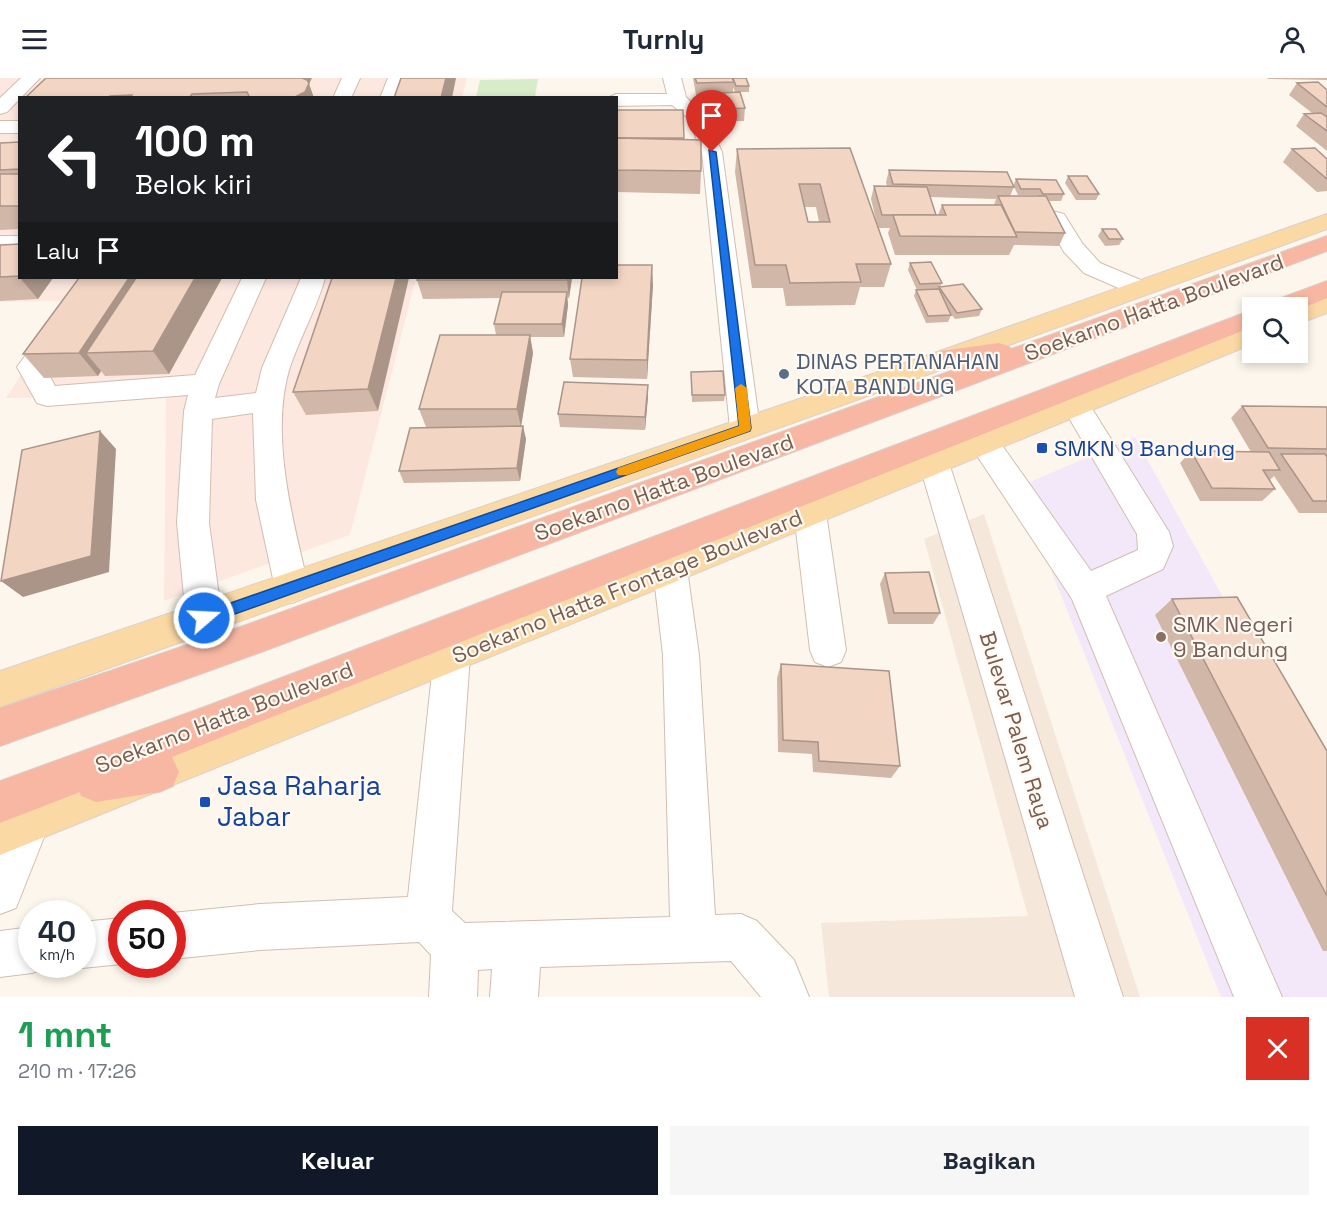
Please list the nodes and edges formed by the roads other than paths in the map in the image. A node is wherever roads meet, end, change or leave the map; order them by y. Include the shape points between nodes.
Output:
1 (31, 78) edge
2 (351, 78) edge
3 (397, 78) edge
4 (617, 78) edge
5 (672, 78) edge
6 (343, 96) edge
7 (390, 96) edge
8 (677, 99) junction
9 (619, 100) edge
10 (0, 108) edge
11 (0, 127) edge
12 (18, 127) edge
13 (1056, 219) edge
14 (1327, 221) edge
15 (0, 243) edge
16 (18, 243) edge
17 (1327, 243) edge
18 (92, 279) edge
19 (254, 279) edge
20 (313, 279) edge
21 (1139, 288) junction
22 (1242, 322) edge
23 (1242, 338) edge
24 (1046, 348) junction
25 (950, 357) junction
26 (202, 398) junction
27 (269, 401) junction
28 (1076, 406) junction
29 (745, 428) junction
30 (983, 442) junction
31 (934, 463) junction
32 (810, 513) junction
33 (670, 569) junction
34 (292, 588) junction
35 (1085, 590) junction
36 (204, 618) junction
37 (828, 650) dead end
38 (452, 655) junction
39 (0, 689) edge
40 (0, 728) edge
41 (15, 812) edge
42 (0, 892) edge
43 (442, 933) junction
44 (186, 935) edge
45 (694, 939) junction
46 (518, 944) junction
47 (18, 952) edge
48 (0, 954) edge
49 (453, 997) edge
50 (514, 997) edge
51 (785, 997) edge
52 (1099, 997) edge
53 (1258, 997) edge

1 - 10 street
2 - 6 street
3 - 7 street
4 - 9 street
5 - 8 street
8 - 9 street
8 - 29 street via 696,116
11 - 12 street
13 - 21 street via 1072,247 1092,268
14 - 21 main road
15 - 16 street
17 - 24 highway, Soekarno Hatta Boulevard
18 - 26 street via 31,367 46,396
19 - 26 street
20 - 27 street via 276,368
21 - 25 main road
22 - 41 highway, Soekarno Hatta Boulevard via 207,725
23 - 28 main road, Soekarno Hatta Frontage Boulevard
24 - 25 highway
24 - 40 highway, Soekarno Hatta Boulevard
25 - 29 main road
26 - 27 street
26 - 36 street via 193,523
27 - 34 street via 272,500
28 - 30 main road, Soekarno Hatta Frontage Boulevard
28 - 35 street via 1152,532 1156,546 1150,559
29 - 34 main road
30 - 31 main road, Soekarno Hatta Frontage Boulevard
30 - 35 street
31 - 32 main road, Soekarno Hatta Frontage Boulevard
31 - 52 street, Bulevar Palem Raya
32 - 33 main road, Soekarno Hatta Frontage Boulevard
32 - 37 street
33 - 38 main road, Soekarno Hatta Frontage Boulevard
33 - 45 street via 681,655
34 - 36 main road
35 - 53 street
36 - 39 main road
38 - 41 main road, Soekarno Hatta Frontage Boulevard via 159,772
38 - 43 street
41 - 42 street
43 - 44 street via 260,927
43 - 46 street
43 - 49 street
45 - 46 street
45 - 51 street via 741,938 777,977
46 - 50 street
47 - 48 street

